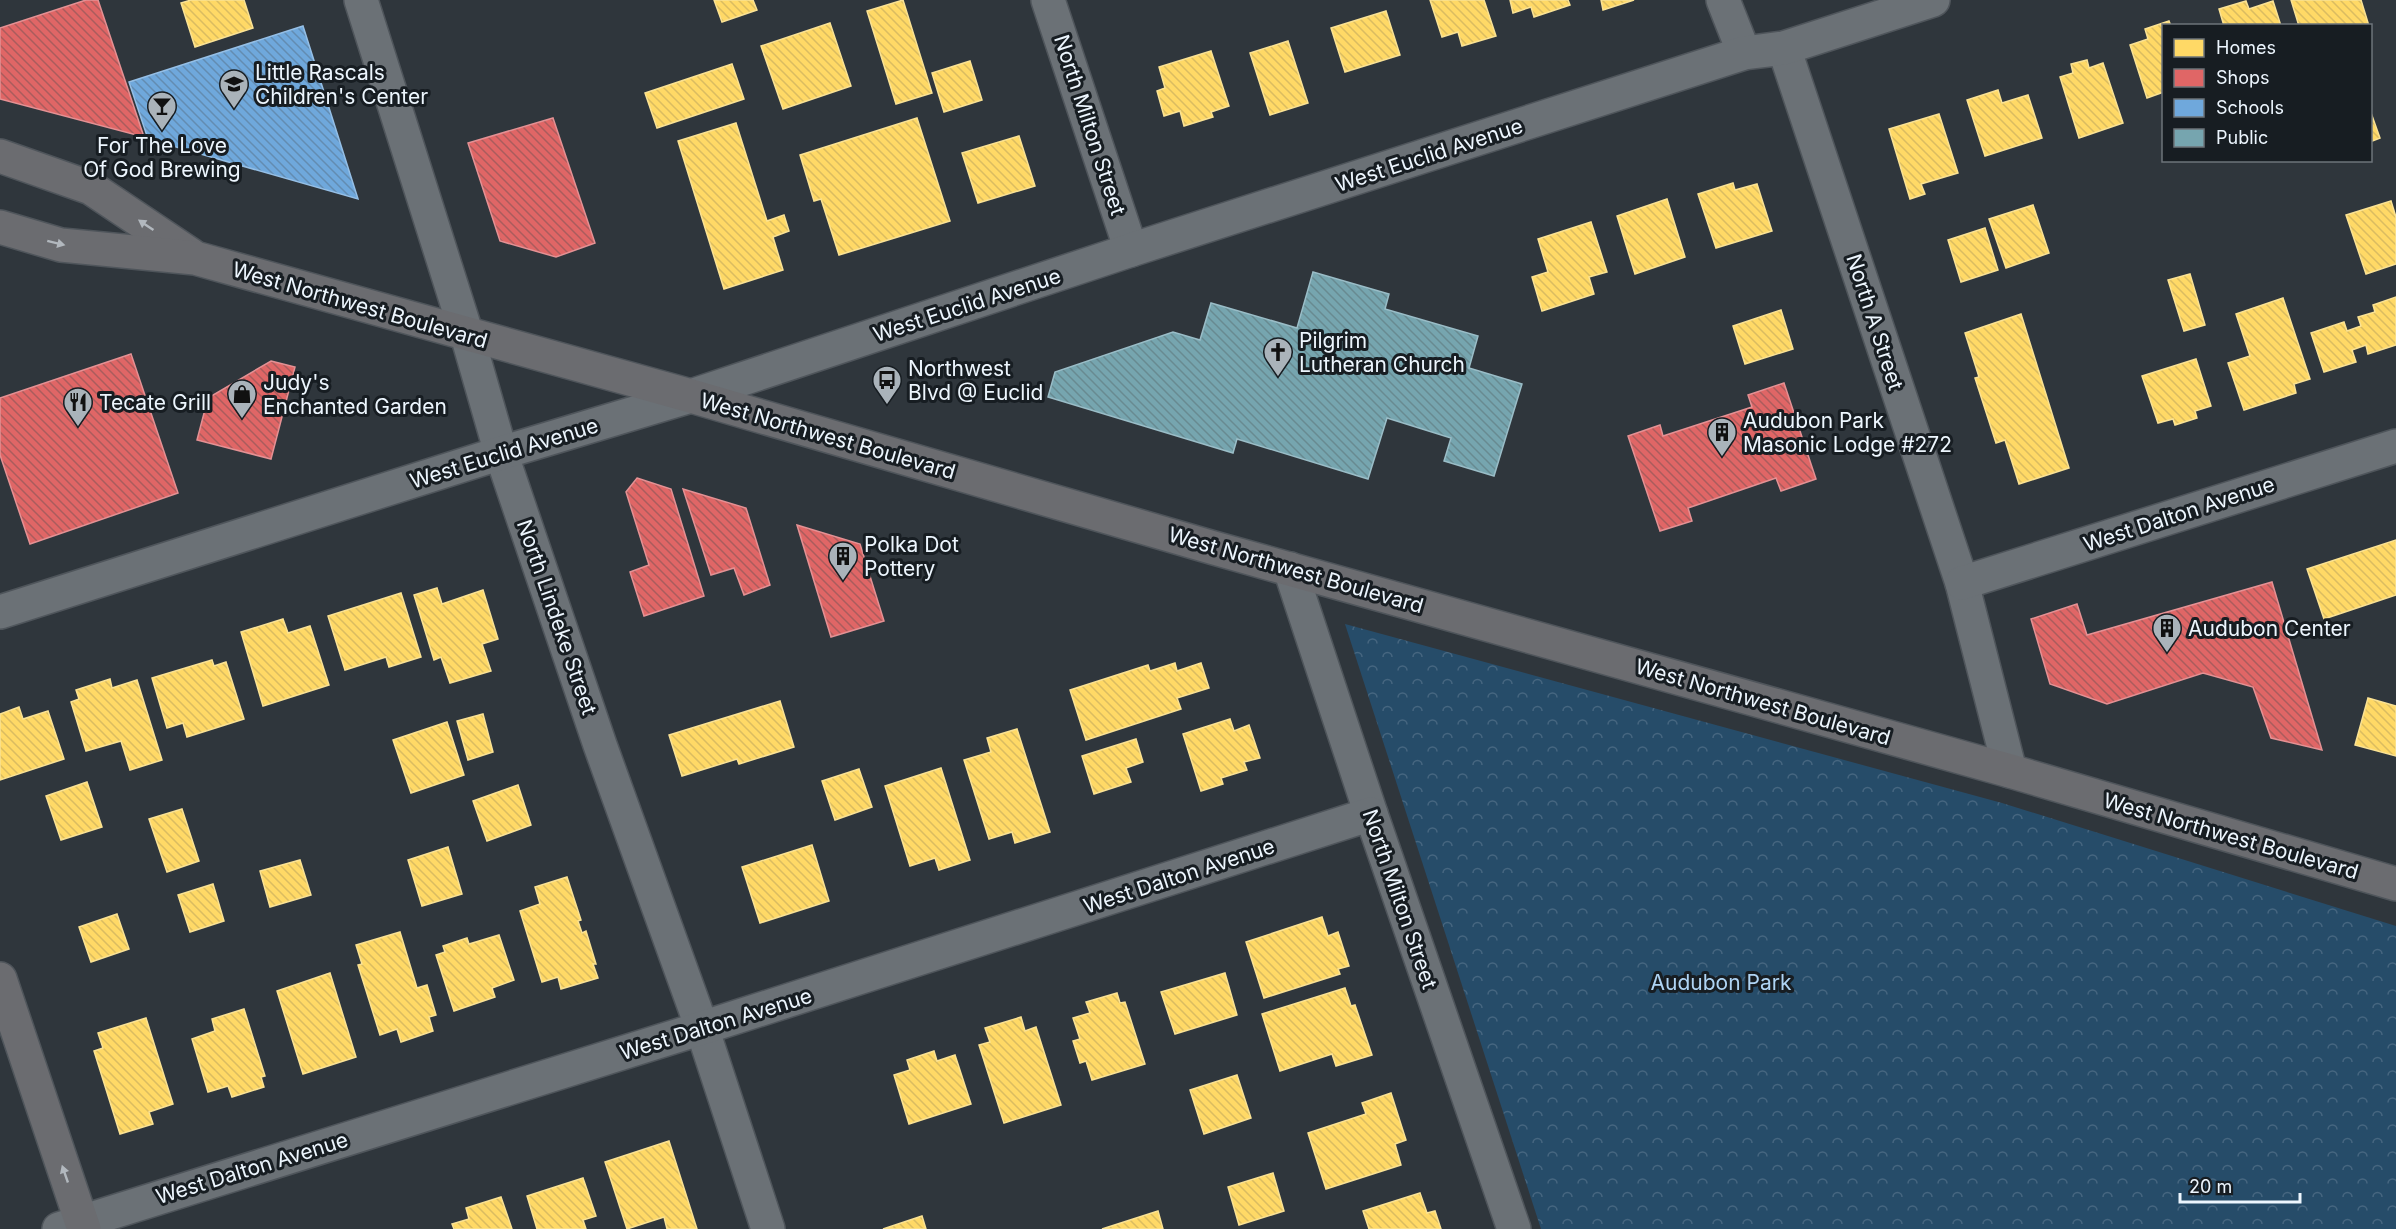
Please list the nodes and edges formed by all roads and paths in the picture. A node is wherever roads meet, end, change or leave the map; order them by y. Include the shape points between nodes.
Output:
1 (360, 0) edge
2 (1048, 0) edge
3 (1723, 0) edge
4 (1933, 0) edge
5 (1784, 48) junction
6 (1744, 53) junction
7 (0, 156) edge
8 (0, 227) edge
9 (1131, 250) junction
10 (195, 258) junction
11 (467, 335) junction
12 (691, 396) junction
13 (2396, 446) edge
14 (501, 453) junction
15 (1290, 568) junction
16 (1962, 583) junction
17 (0, 612) edge
18 (2010, 771) junction
19 (1371, 814) junction
20 (2396, 884) edge
21 (0, 980) edge
22 (702, 1028) junction
23 (75, 1226) edge
24 (768, 1229) edge
25 (1514, 1229) edge

1 - 11 street, North Lindeke Street
2 - 9 street, North Milton Street
3 - 6 street
4 - 5 street, West Euclid Avenue
5 - 6 street, West Euclid Avenue
5 - 16 street, North A Street
6 - 9 street, West Euclid Avenue
10 -> 7 main road, West Northwest Boulevard via 91,188
8 -> 10 main road, West Northwest Boulevard via 61,245
9 - 12 street, West Euclid Avenue
10 - 11 main road, West Northwest Boulevard
11 - 12 main road, West Northwest Boulevard
11 - 14 street, North Lindeke Street
12 - 14 street, West Euclid Avenue
12 - 15 main road, West Northwest Boulevard
13 - 16 street, West Dalton Avenue
14 - 17 street, West Euclid Avenue
14 - 22 street, North Lindeke Street via 600,746
15 - 18 main road, West Northwest Boulevard
15 - 19 street, North Milton Street
16 - 18 street, North A Street
18 - 20 main road, West Northwest Boulevard
19 - 22 street, West Dalton Avenue
19 - 25 street, North Milton Street
23 -> 21 main road
22 - 23 street, West Dalton Avenue
22 - 24 street, North Lindeke Street

